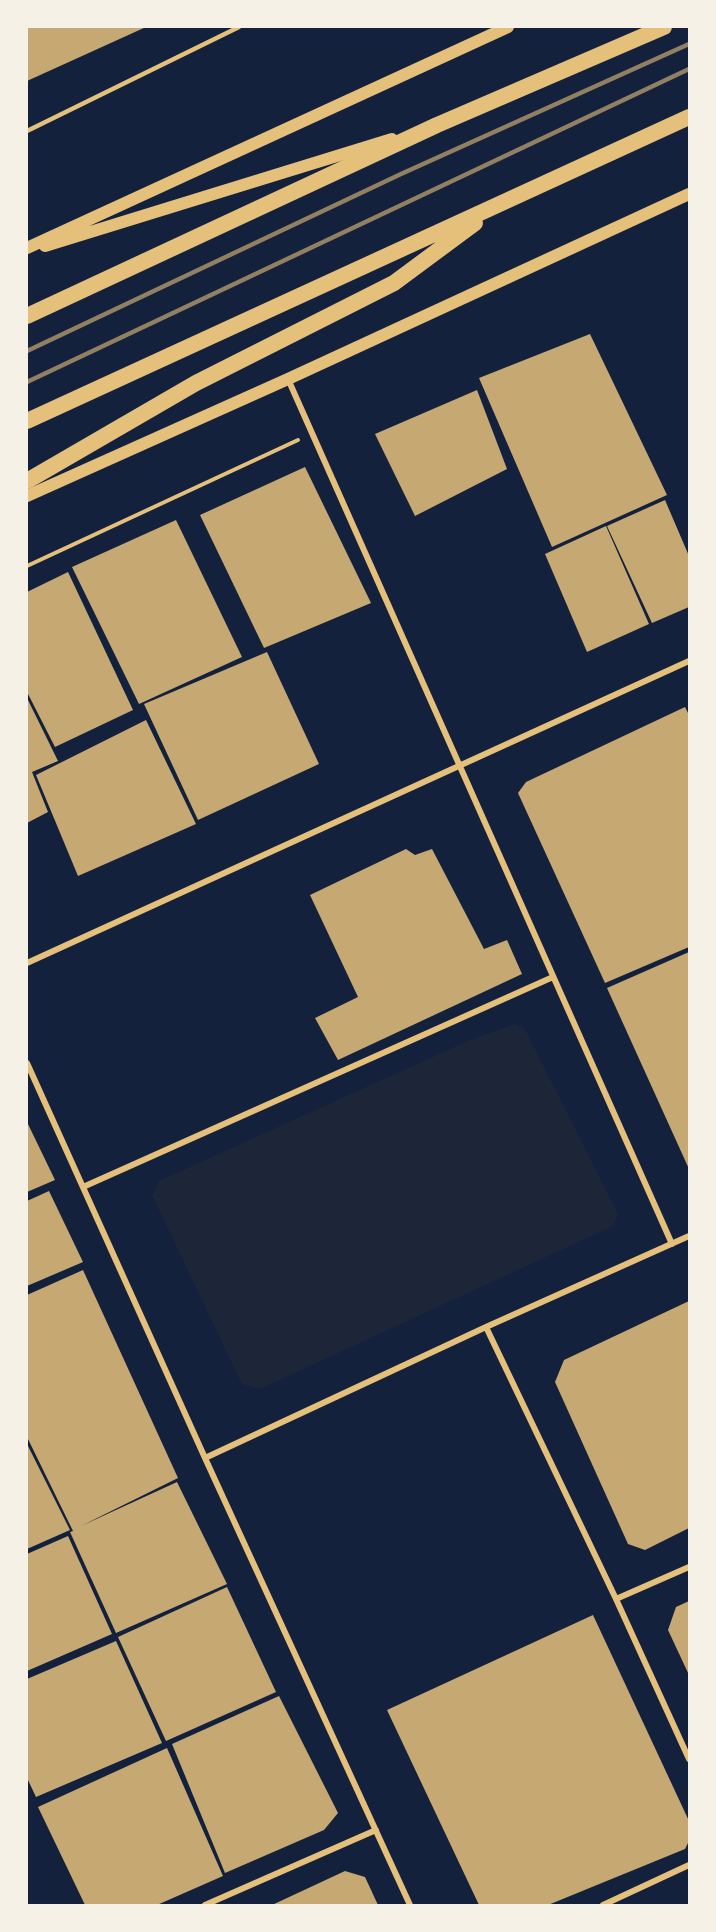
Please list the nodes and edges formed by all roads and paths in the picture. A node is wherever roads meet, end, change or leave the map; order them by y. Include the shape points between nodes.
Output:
1 (239, 27) edge
2 (507, 27) edge
3 (664, 27) edge
4 (689, 117) edge
5 (437, 125) junction
6 (27, 131) edge
7 (689, 194) edge
8 (502, 202) junction
9 (27, 250) edge
10 (27, 316) edge
11 (288, 380) junction
12 (27, 421) edge
13 (312, 434) junction
14 (27, 481) edge
15 (27, 496) edge
16 (27, 566) edge
17 (689, 661) edge
18 (459, 766) junction
19 (27, 963) edge
20 (553, 977) junction
21 (27, 1063) edge
22 (83, 1187) junction
23 (689, 1236) edge
24 (672, 1244) junction
25 (486, 1327) junction
26 (205, 1458) junction
27 (689, 1567) edge
28 (616, 1599) junction
29 (689, 1759) edge
30 (376, 1830) junction
31 (689, 1865) edge
32 (205, 1905) edge
33 (410, 1905) edge
34 (603, 1905) edge

1 - 6 lane
2 - 9 main road
3 - 5 highway
4 - 8 highway
5 - 9 main road
5 - 10 highway
7 - 11 main road
8 - 12 highway
8 - 14 highway via 394,283 196,384
11 - 13 street
11 - 15 main road
13 - 16 path
13 - 18 street
17 - 18 street
18 - 19 street
18 - 20 street
20 - 22 street
20 - 24 street
21 - 22 street
22 - 26 street
23 - 24 street
24 - 25 street
25 - 26 street
25 - 28 street
26 - 30 street
27 - 28 street
28 - 29 street
30 - 32 street
30 - 33 street
31 - 34 street

